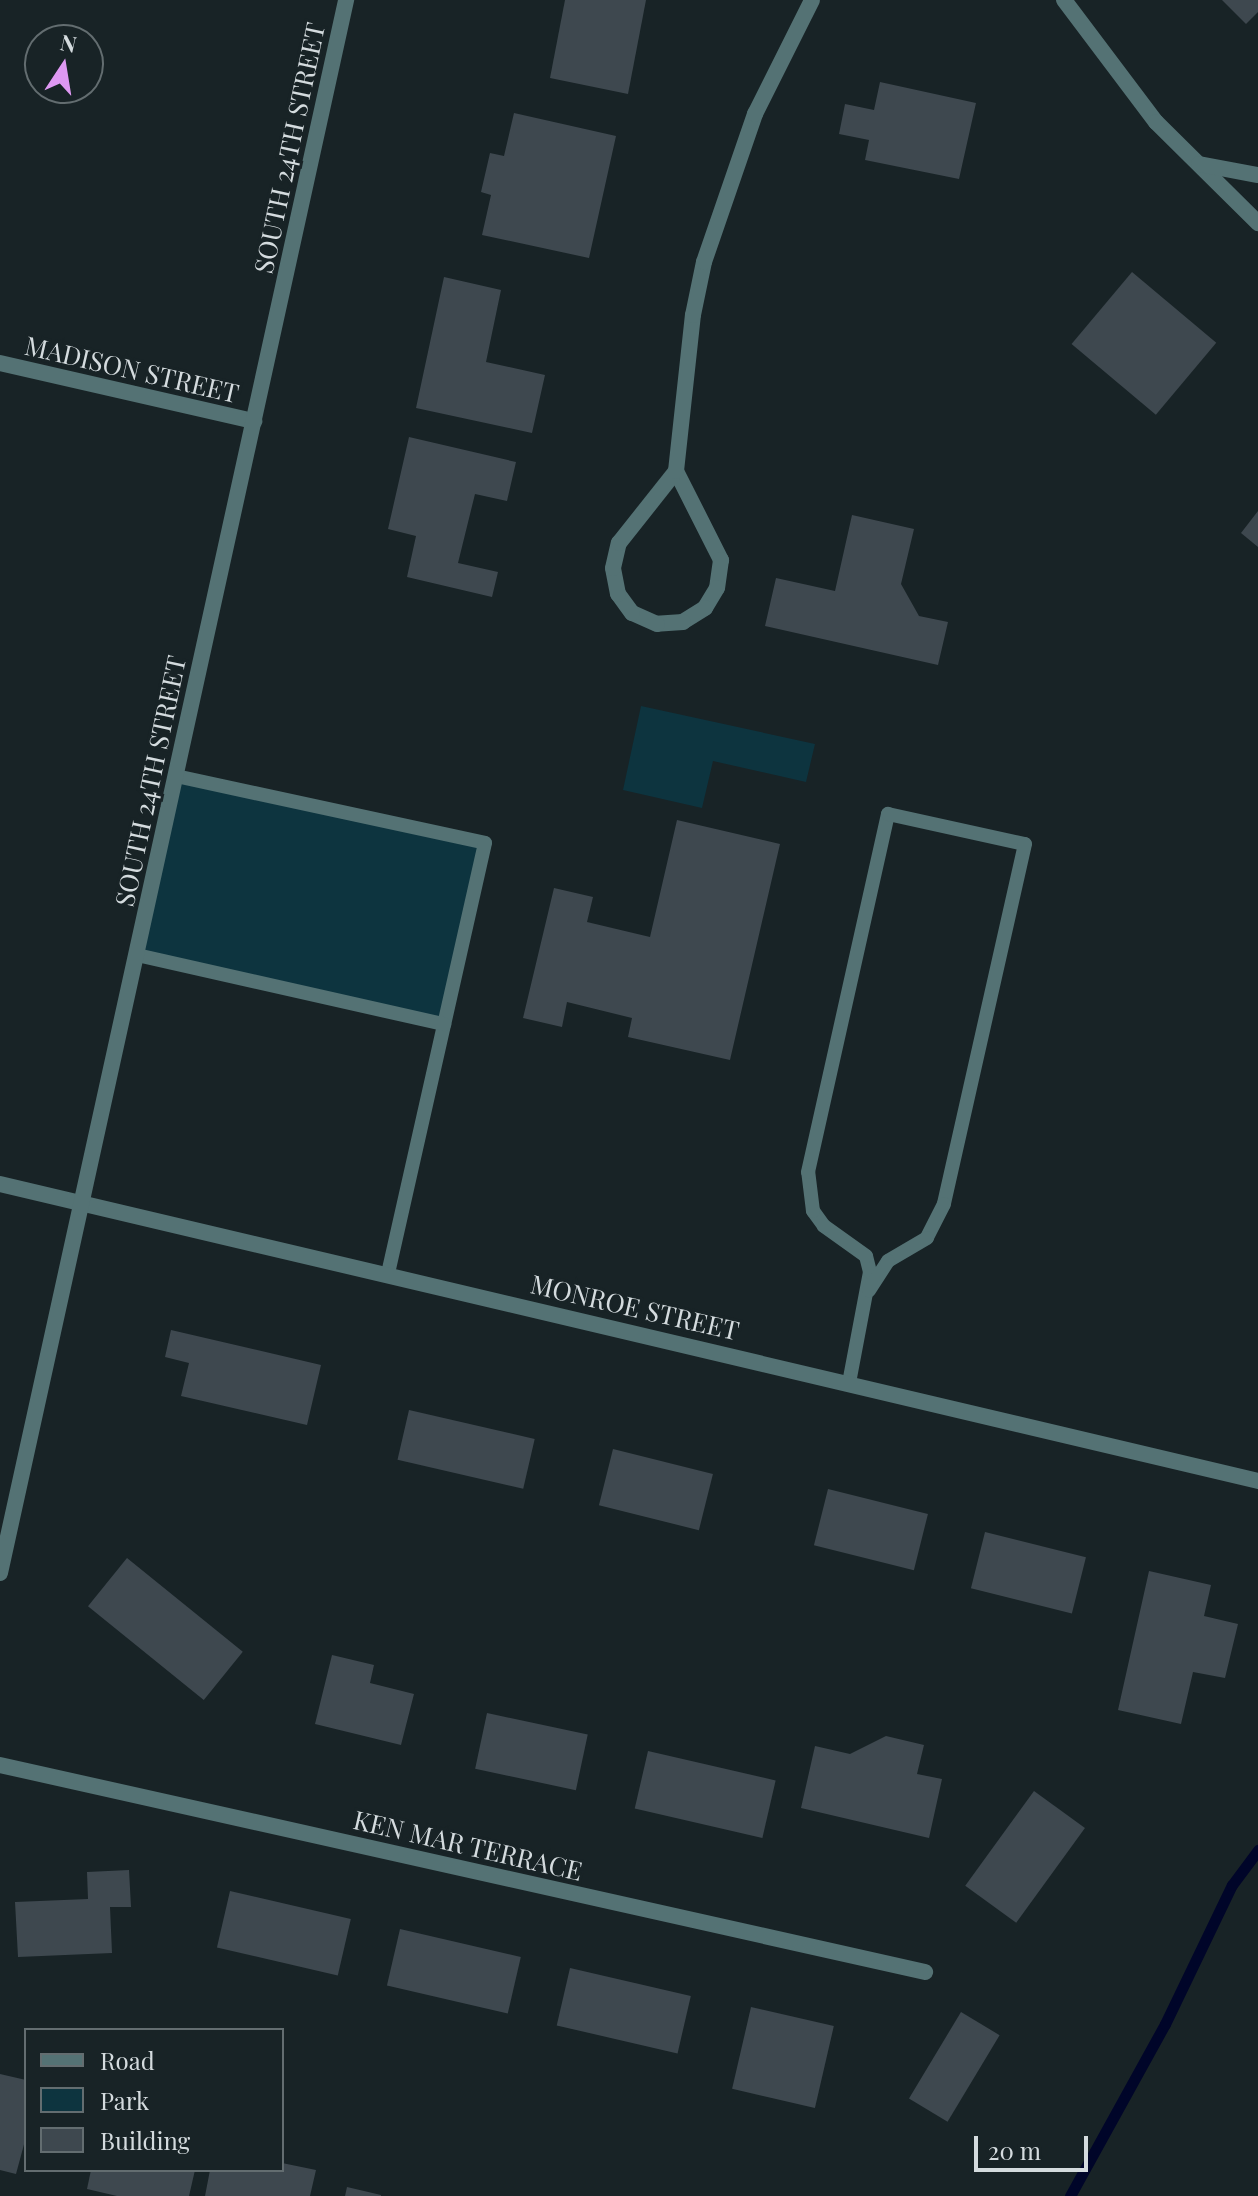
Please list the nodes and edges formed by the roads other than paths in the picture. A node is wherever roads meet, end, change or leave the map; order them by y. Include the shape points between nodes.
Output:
1 (346, 0) edge
2 (812, 0) edge
3 (1064, 0) edge
4 (1193, 163) junction
5 (1258, 175) edge
6 (1258, 223) edge
7 (0, 363) edge
8 (254, 421) junction
9 (676, 471) junction
10 (176, 776) junction
11 (137, 955) junction
12 (444, 1024) junction
13 (0, 1184) edge
14 (83, 1203) junction
15 (388, 1273) junction
16 (869, 1290) junction
17 (849, 1383) junction
18 (1258, 1481) edge
19 (0, 1573) edge
20 (0, 1765) edge
21 (925, 1972) dead end

1 - 8 street, SOUTH 24TH STREET
2 - 9 street via 755,114 704,262
3 - 4 street
4 - 5 street
4 - 6 street
7 - 8 street, MADISON STREET
8 - 10 street, SOUTH 24TH STREET
9 - 9 street via 721,560 717,588 705,608 683,622 657,624 632,613 618,594 613,568 619,543 633,521
10 - 11 street, SOUTH 24TH STREET
10 - 12 lane via 485,843
11 - 12 lane
11 - 14 street, SOUTH 24TH STREET
12 - 15 lane
13 - 14 street, MONROE STREET
14 - 15 street, MONROE STREET
14 - 19 street, SOUTH 24TH STREET
15 - 17 street, MONROE STREET
16 - 16 lane via 866,1256 824,1226 813,1211 808,1172 888,814 1025,844 944,1204 927,1238 888,1261
16 - 17 lane
17 - 18 street, MONROE STREET
20 - 21 street, KEN MAR TERRACE

